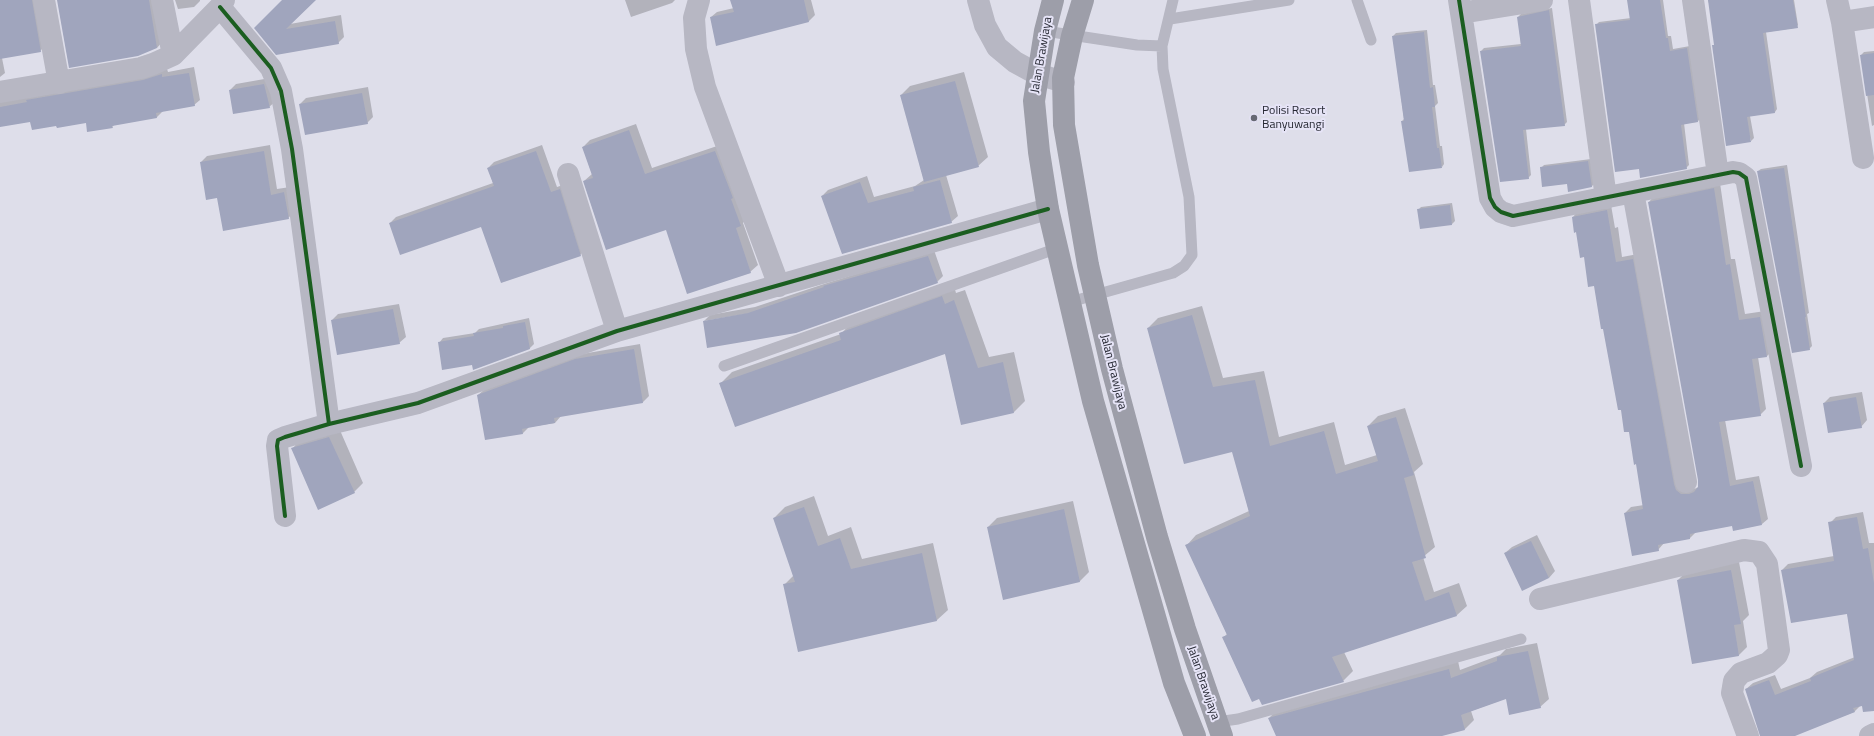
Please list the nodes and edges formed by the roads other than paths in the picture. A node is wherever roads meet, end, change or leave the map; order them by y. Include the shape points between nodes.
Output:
1 (44, 0) edge
2 (162, 0) edge
3 (699, 0) edge
4 (978, 0) edge
5 (1053, 0) edge
6 (1083, 0) edge
7 (1173, 0) edge
8 (1289, 0) edge
9 (1357, 0) edge
10 (1542, 0) edge
11 (1579, 0) edge
12 (1693, 0) edge
13 (1837, 0) edge
14 (222, 4) edge
15 (1460, 6) edge
16 (1874, 17) edge
17 (1170, 19) junction
18 (1842, 22) junction
19 (1045, 31) junction
20 (1072, 36) junction
21 (1371, 40) dead end
22 (1162, 46) junction
23 (173, 55) junction
24 (1037, 74) junction
25 (1064, 82) junction
26 (59, 83) junction
27 (0, 92) edge
28 (1863, 158) dead end
29 (568, 174) dead end
30 (1718, 175) junction
31 (1633, 192) junction
32 (1606, 198) junction
33 (1048, 210) junction
34 (1058, 248) junction
35 (779, 286) junction
36 (1095, 296) junction
37 (1070, 302) junction
38 (617, 331) junction
39 (724, 366) dead end
40 (329, 424) junction
41 (1801, 466) dead end
42 (1686, 482) dead end
43 (285, 516) dead end
44 (1540, 600) dead end
45 (1521, 639) dead end
46 (1220, 729) edge
47 (1874, 734) edge
48 (1195, 736) edge
49 (1748, 736) edge
50 (1870, 736) edge

1 - 26 street
2 - 23 street
3 - 35 street via 694,18 696,49 705,87
4 - 24 street via 985,25 997,47 1015,62
5 - 19 highway, Jalan Brawijaya
6 - 20 highway, Jalan Brawijaya
7 - 17 lane
8 - 17 lane
9 - 21 lane
10 - 15 street
11 - 32 street
12 - 30 street
13 - 18 street
14 - 23 street
14 - 40 street via 271,68 282,91
15 - 32 street via 1490,198 1496,207 1507,216 1513,216
16 - 18 street
17 - 22 lane
18 - 28 street
19 - 20 lane
19 - 24 highway, Jalan Brawijaya
20 - 22 lane
20 - 25 highway, Jalan Brawijaya
22 - 36 lane via 1163,69 1189,197 1192,255 1184,266 1173,273
23 - 26 street via 142,68
24 - 25 street
24 - 33 highway, Jalan Brawijaya via 1034,101 1038,152
25 - 36 highway, Jalan Brawijaya via 1064,125
26 - 27 street
29 - 38 street
30 - 31 street
30 - 41 street via 1739,173 1749,184
31 - 32 street
31 - 42 street
33 - 34 highway, Jalan Brawijaya
33 - 35 street
34 - 37 highway, Jalan Brawijaya
34 - 39 lane
35 - 38 street
36 - 37 lane
36 - 46 highway, Jalan Brawijaya via 1157,537 1185,629
37 - 48 highway, Jalan Brawijaya via 1108,454 1174,683
38 - 40 street via 418,403
40 - 43 street via 278,440
44 - 49 street via 1744,550 1759,552 1767,564 1779,650 1768,663 1741,673 1734,681 1732,693
45 - 46 lane via 1246,717
47 - 50 street

